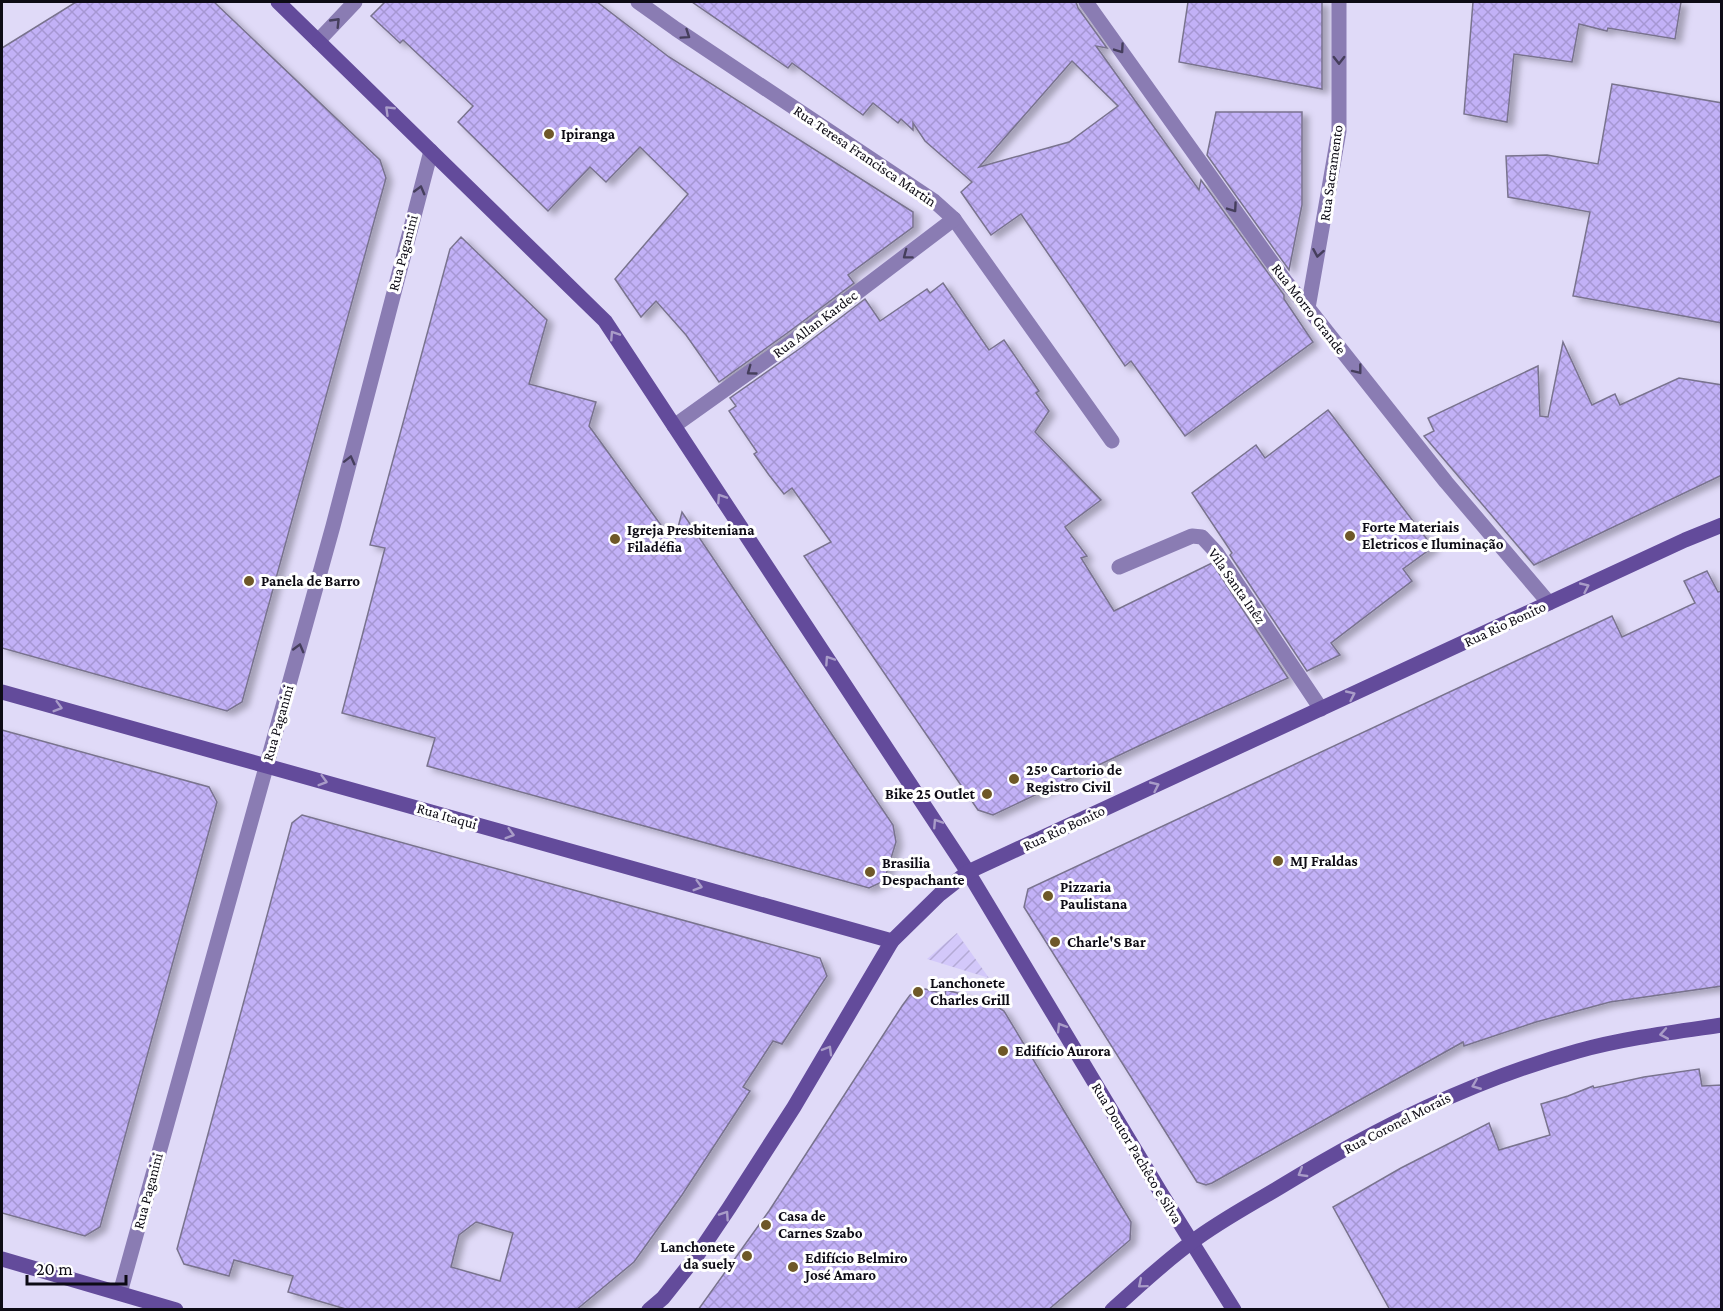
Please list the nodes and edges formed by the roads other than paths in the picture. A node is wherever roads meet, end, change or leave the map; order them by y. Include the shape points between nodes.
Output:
1 (278, 2) edge
2 (355, 2) edge
3 (638, 2) edge
4 (1086, 2) edge
5 (1339, 2) edge
6 (318, 40) junction
7 (431, 151) junction
8 (954, 219) junction
9 (1308, 308) junction
10 (674, 426) junction
11 (1112, 441) dead end
12 (1722, 525) edge
13 (1119, 567) dead end
14 (1549, 603) junction
15 (2, 692) edge
16 (1321, 709) junction
17 (266, 765) junction
18 (968, 872) junction
19 (892, 941) junction
20 (1722, 1025) edge
21 (1191, 1242) junction
22 (2, 1259) edge
23 (120, 1293) junction
24 (176, 1310) edge
25 (649, 1310) edge
26 (1112, 1310) edge
27 (1234, 1310) edge

1 - 6 street, Rua Doutor Pachêco e Silva
6 -> 2 street
3 -> 8 street, Rua Teresa Francisca Martin via 934,201
4 -> 9 street, Rua Morro Grande
5 -> 9 street, Rua Sacramento via 1339,131
7 -> 6 street, Rua Doutor Pachêco e Silva
10 -> 7 street, Rua Doutor Pachêco e Silva via 605,321
17 -> 7 street, Rua Paganini
8 -> 10 street, Rua Allan Kardec
8 - 11 street, Rua Teresa Francisca Martin
9 -> 14 street, Rua Morro Grande via 1446,482
18 -> 10 street, Rua Doutor Pachêco e Silva
14 -> 12 street, Rua Rio Bonito
13 - 16 street, Vila Santa Inêz via 1192,536 1202,537
16 -> 14 street, Rua Rio Bonito
15 -> 17 street, Rua Itaqui
18 -> 16 street, Rua Rio Bonito
17 -> 19 street, Rua Itaqui
17 - 23 street, Rua Paganini
18 - 19 street, Rua Rio Bonito via 939,894
21 -> 18 street, Rua Doutor Pachêco e Silva
25 -> 19 street, Rua Rio Bonito via 691,1263 729,1208
20 -> 21 street, Rua Coronel Morais via 1579,1051 1475,1086 1330,1156
21 -> 26 street, Rua Coronel Morais
21 - 27 street, Rua Doutor Pachêco e Silva
22 - 23 street
23 - 24 street

